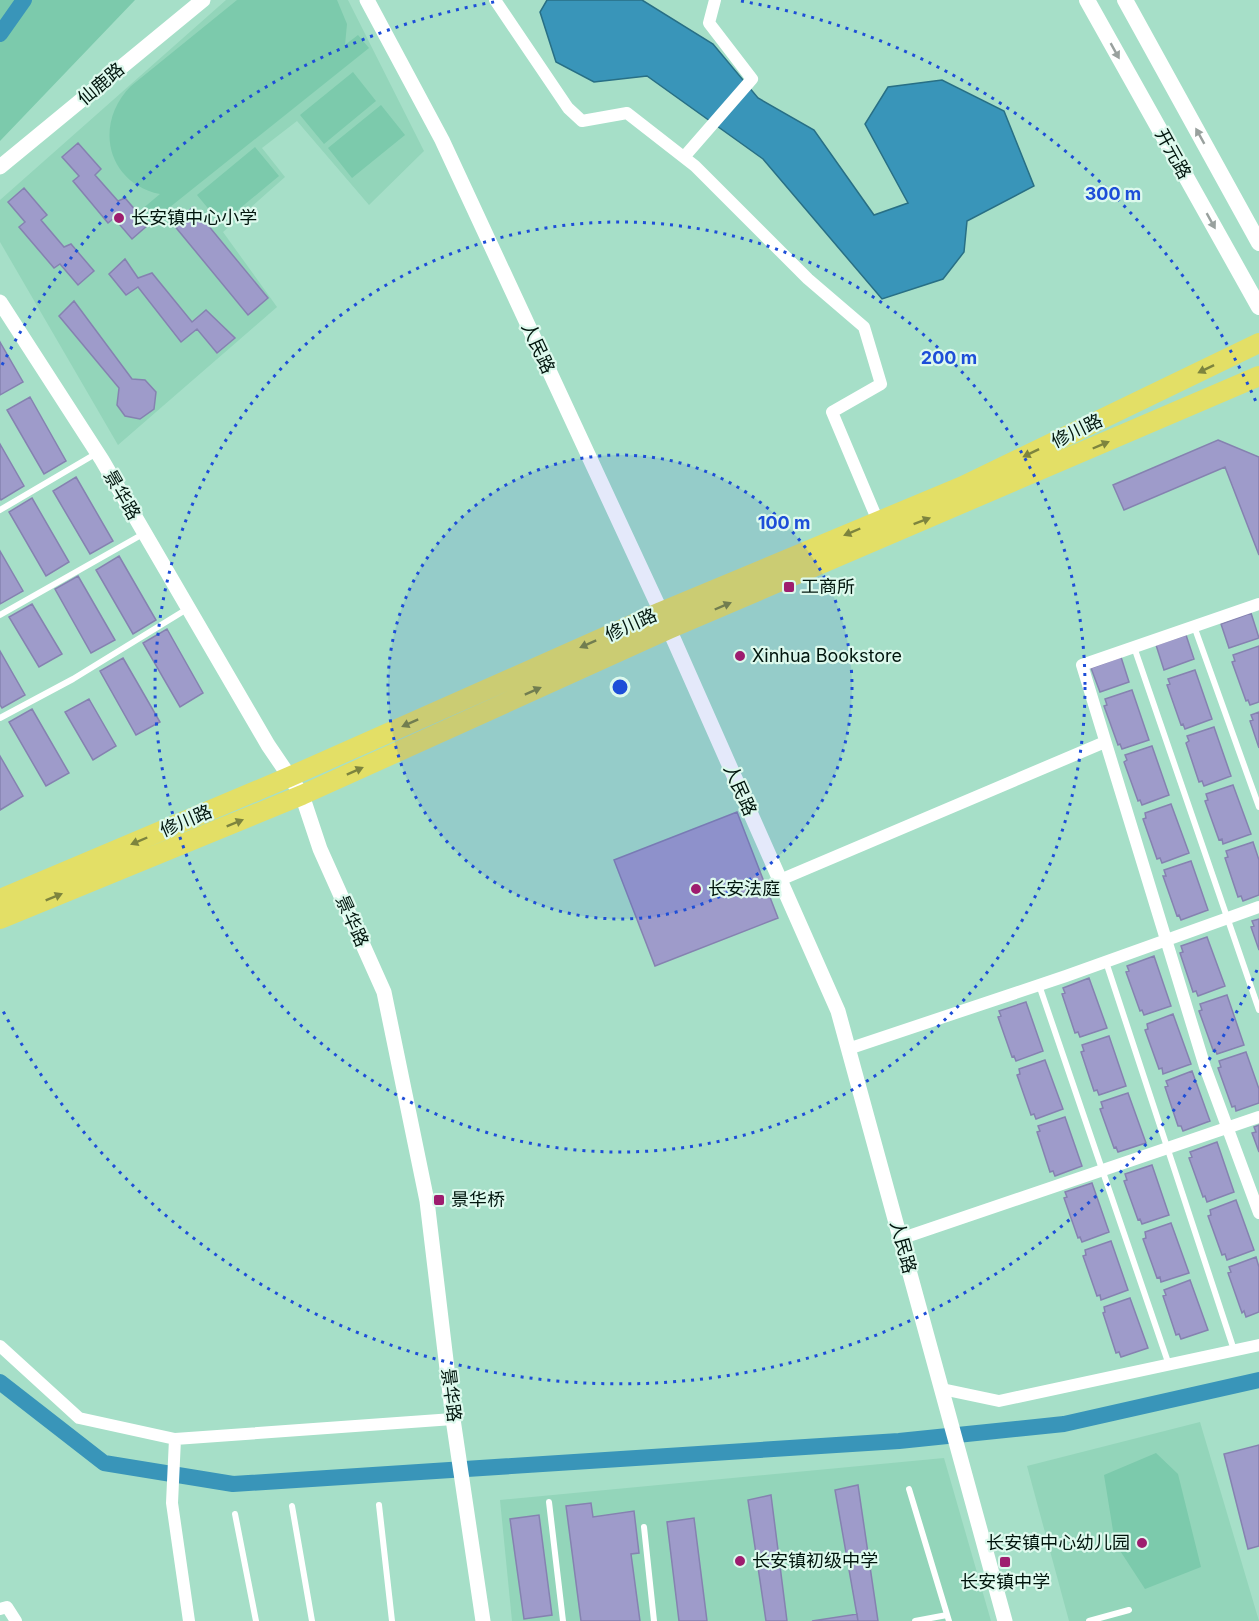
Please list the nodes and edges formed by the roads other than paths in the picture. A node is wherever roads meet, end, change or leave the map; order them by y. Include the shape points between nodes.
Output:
1 (202, 0) edge
2 (367, 0) edge
3 (495, 0) edge
4 (715, 0) edge
5 (1087, 0) edge
6 (1125, 0) edge
7 (684, 157) junction
8 (0, 167) edge
9 (1259, 243) edge
10 (0, 302) edge
11 (1259, 307) edge
12 (1259, 344) edge
13 (1259, 376) edge
14 (97, 453) junction
15 (0, 510) edge
16 (881, 529) junction
17 (144, 534) junction
18 (1259, 604) edge
19 (187, 609) junction
20 (0, 615) edge
21 (665, 620) junction
22 (1194, 626) junction
23 (1134, 647) junction
24 (0, 718) edge
25 (1105, 742) junction
26 (289, 777) junction
27 (302, 795) junction
28 (1259, 807) edge
29 (780, 880) junction
30 (0, 899) edge
31 (1259, 907) edge
32 (1228, 918) junction
33 (0, 919) edge
34 (1166, 940) junction
35 (1106, 962) junction
36 (1039, 986) junction
37 (1259, 1010) edge
38 (848, 1049) junction
39 (1259, 1117) edge
40 (1227, 1127) junction
41 (1167, 1148) junction
42 (1102, 1170) junction
43 (1259, 1213) edge
44 (900, 1239) junction
45 (1259, 1345) edge
46 (0, 1346) edge
47 (1234, 1350) junction
48 (1169, 1365) junction
49 (943, 1394) junction
50 (453, 1420) junction
51 (175, 1439) junction
52 (909, 1489) dead end
53 (549, 1502) dead end
54 (380, 1505) dead end
55 (292, 1506) dead end
56 (235, 1514) dead end
57 (644, 1527) dead end
58 (0, 1609) edge
59 (1130, 1610) dead end
60 (948, 1618) edge
61 (16, 1621) edge
62 (189, 1621) edge
63 (256, 1621) edge
64 (312, 1621) edge
65 (392, 1621) edge
66 (483, 1621) edge
67 (563, 1621) edge
68 (654, 1621) edge
69 (915, 1621) edge
70 (1005, 1621) edge
71 (1089, 1621) edge

1 - 8 street, 仙鹿路
2 - 21 street, 人民路 via 442,140
3 - 7 street via 568,108 582,122 627,113
4 - 7 street via 709,23 752,79
5 -> 11 main road, 开元路
9 -> 6 main road, 开元路
7 - 16 street via 808,279 864,327 881,384 832,412
10 - 14 street, 景华路
12 -> 16 main road, 修川路
16 -> 13 main road, 修川路 via 959,507
14 - 15 lane
14 - 17 street, 景华路
16 - 21 main road, 修川路
17 - 19 street, 景华路
17 - 20 lane
18 - 22 street
19 - 24 lane via 73,679
19 - 26 street, 景华路
21 -> 26 main road, 修川路
27 -> 21 main road, 修川路
21 - 29 street, 人民路
22 - 23 street
22 - 28 lane
23 - 25 street via 1082,665
23 - 32 lane
25 - 29 street
25 - 34 street
26 - 27 street, 景华路
26 -> 30 main road, 修川路
33 -> 27 main road, 修川路
27 - 50 street, 景华路 via 320,849 384,992 427,1201
29 - 38 street, 人民路 via 838,1011
31 - 32 street
32 - 34 street
32 - 37 lane
34 - 35 street
34 - 40 street
35 - 36 street
35 - 41 lane
36 - 38 street
36 - 42 lane
38 - 44 street, 人民路
39 - 40 street
40 - 41 street
40 - 43 street
41 - 42 street
41 - 47 lane
42 - 44 street
42 - 48 lane
44 - 49 street, 人民路
45 - 47 street
46 - 51 street via 79,1418
47 - 48 street
48 - 49 street via 999,1401
49 - 70 street, 人民路
50 - 51 street
50 - 66 street, 景华路
51 - 62 street via 173,1495
52 - 60 lane
53 - 67 lane
54 - 65 lane
55 - 64 lane
56 - 63 lane
57 - 68 lane
58 - 61 street via 7,1607
59 - 71 lane
60 - 69 lane

